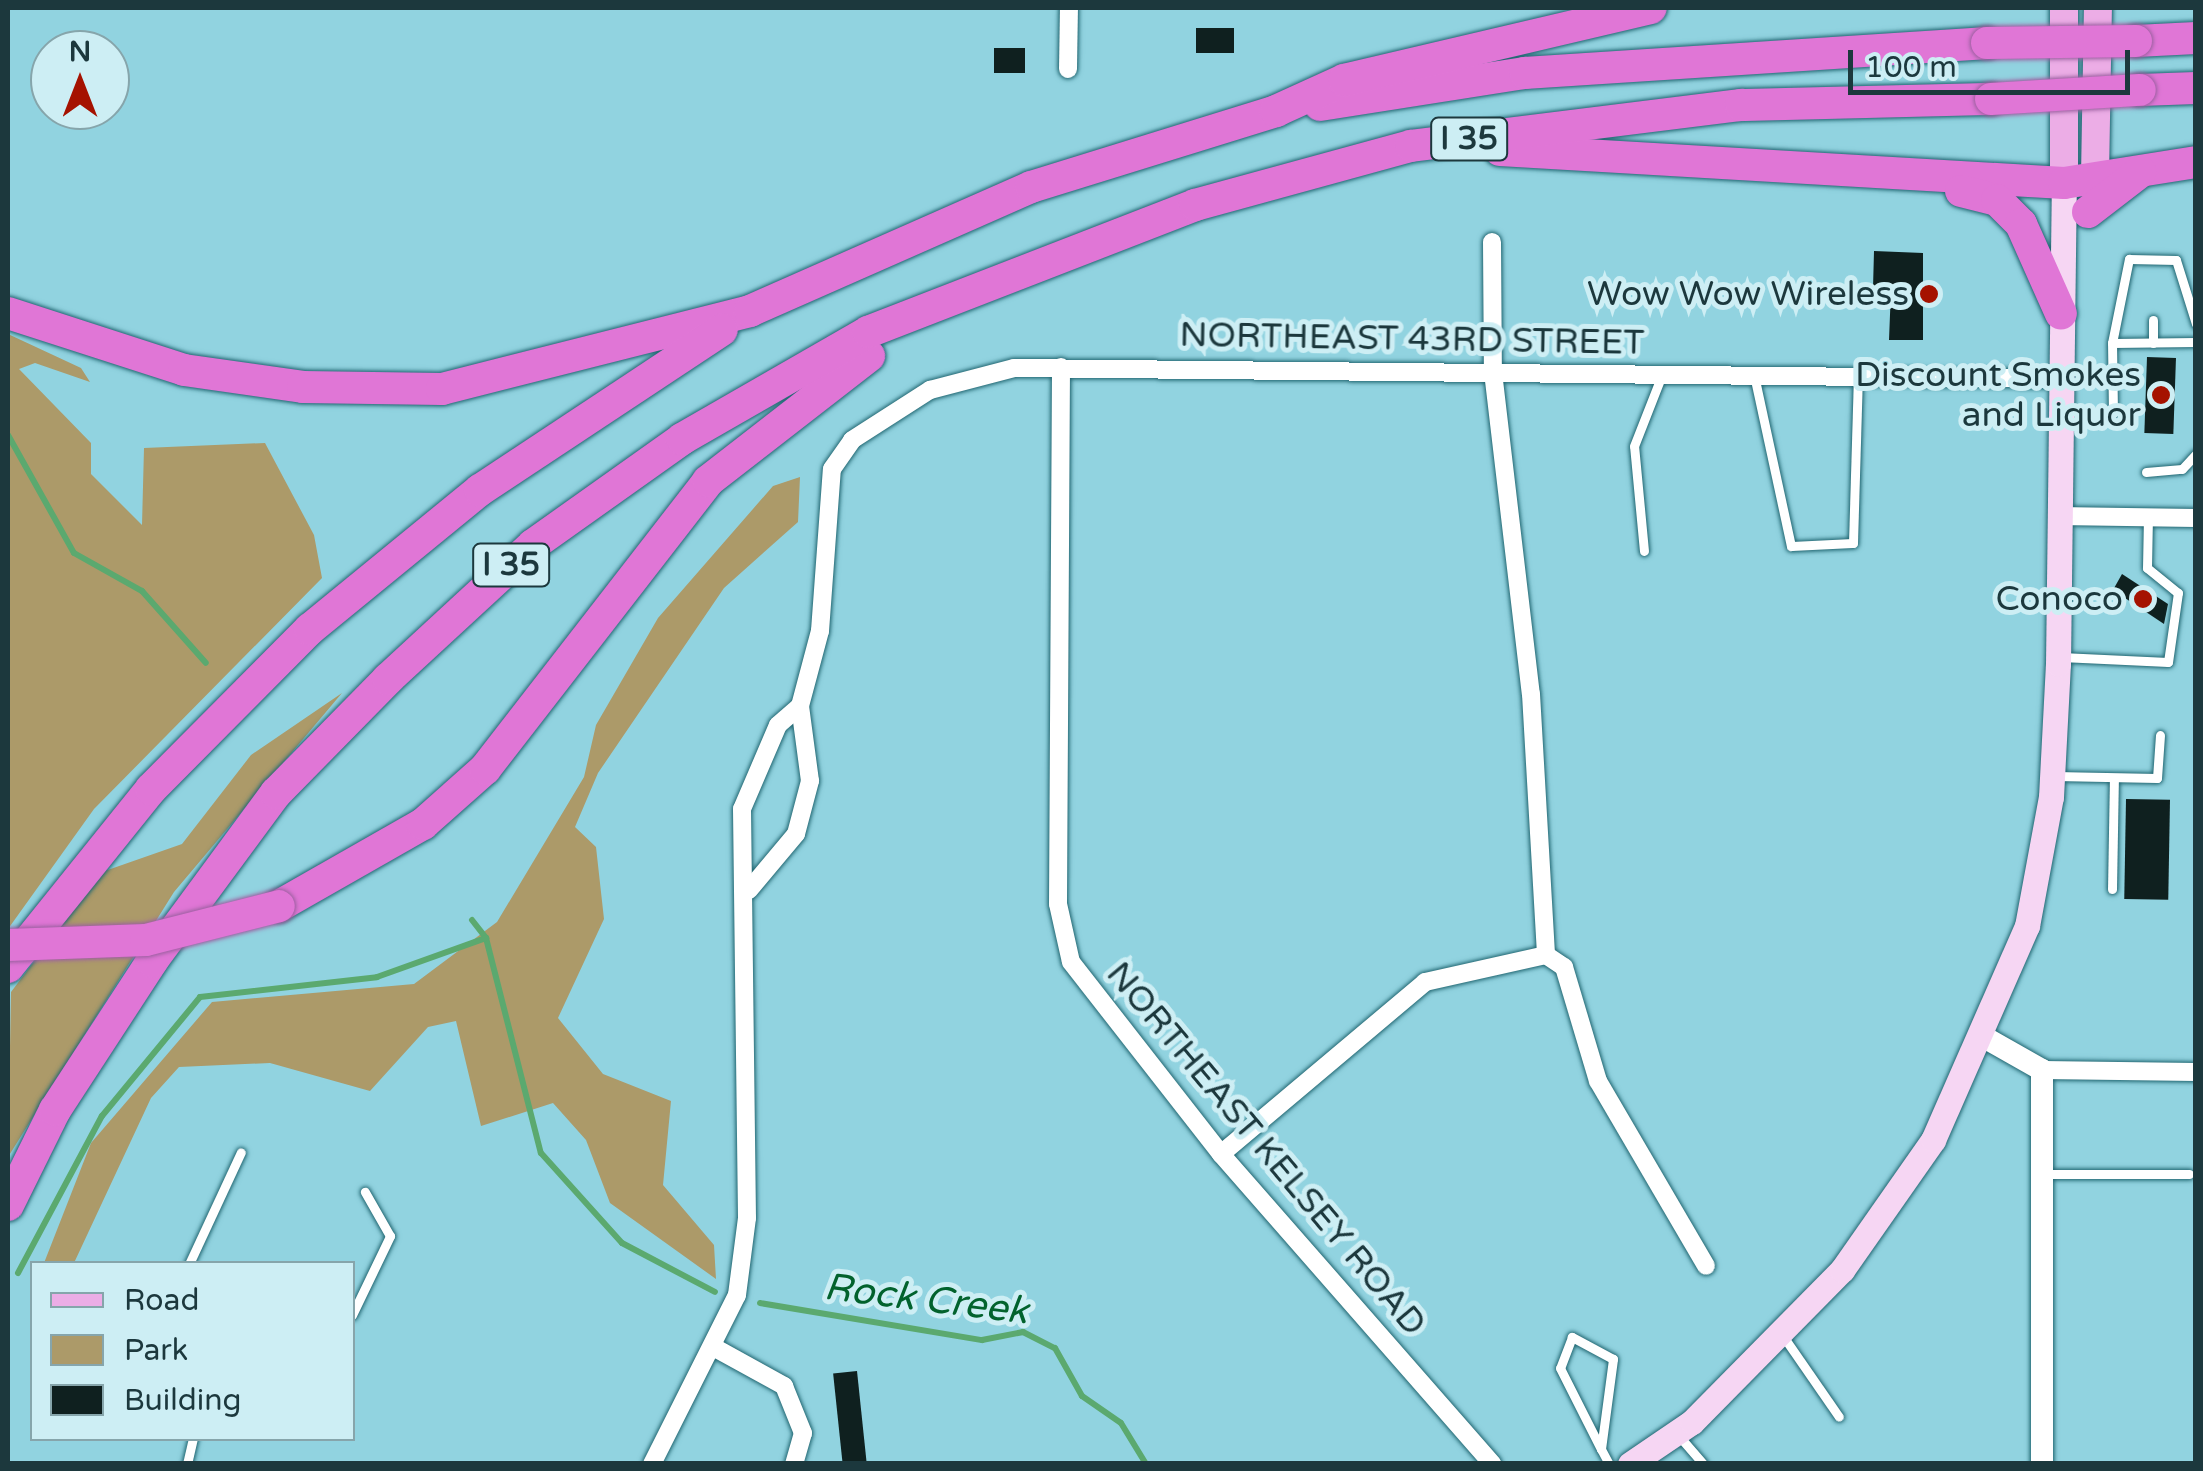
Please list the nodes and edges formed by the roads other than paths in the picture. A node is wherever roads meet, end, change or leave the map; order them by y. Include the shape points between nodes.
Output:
1 (1068, 8) edge
2 (1651, 8) edge
3 (2064, 8) edge
4 (2098, 8) edge
5 (2196, 38) edge
6 (1068, 69) dead end
7 (2196, 88) edge
8 (1276, 112) junction
9 (1410, 146) junction
10 (2196, 162) edge
11 (2142, 171) junction
12 (1912, 180) junction
13 (2080, 180) junction
14 (2088, 212) junction
15 (1492, 242) dead end
16 (2064, 265) junction
17 (970, 292) junction
18 (750, 311) junction
19 (8, 313) edge
20 (2061, 314) junction
21 (2153, 320) dead end
22 (2196, 324) edge
23 (2196, 342) edge
24 (2112, 343) junction
25 (2153, 343) junction
26 (1061, 366) junction
27 (1493, 372) junction
28 (1662, 374) junction
29 (1754, 376) junction
30 (1858, 377) junction
31 (2056, 379) junction
32 (2113, 412) dead end
33 (2196, 454) edge
34 (2146, 472) dead end
35 (2057, 516) junction
36 (2148, 517) junction
37 (2196, 518) edge
38 (1644, 550) dead end
39 (2058, 657) junction
40 (800, 706) junction
41 (2160, 735) dead end
42 (2052, 776) junction
43 (2114, 778) junction
44 (2112, 889) dead end
45 (749, 890) junction
46 (8, 945) edge
47 (1546, 955) junction
48 (8, 967) edge
49 (1982, 1036) junction
50 (2042, 1070) junction
51 (2196, 1072) edge
52 (241, 1152) dead end
53 (1221, 1154) junction
54 (2045, 1174) junction
55 (2189, 1174) dead end
56 (365, 1192) dead end
57 (8, 1205) edge
58 (190, 1261) edge
59 (1706, 1266) dead end
60 (355, 1308) edge
61 (1782, 1334) junction
62 (717, 1349) junction
63 (1839, 1417) dead end
64 (1676, 1432) junction
65 (1601, 1449) junction
66 (652, 1464) edge
67 (794, 1464) edge
68 (1492, 1464) edge
69 (1609, 1464) edge
70 (1630, 1464) edge
71 (1703, 1464) edge
72 (2042, 1464) edge

1 - 6 street
2 - 8 highway via 1418,58
3 - 13 main road
4 - 13 main road
5 - 8 highway, I 35, bridge via 1525,73
7 - 9 highway, I 35, bridge via 1741,105
8 - 18 highway, I 35 via 1031,187
9 - 12 highway
9 - 17 highway, I 35 via 1195,205
10 - 11 highway
11 - 13 highway
11 - 14 highway
12 - 13 highway
12 - 20 highway via 1996,200 2041,256
13 - 14 main road
13 - 16 main road
14 - 16 main road
15 - 27 street
16 - 20 main road
17 - 46 highway, bridge via 821,386 708,480 538,711 424,824 279,906 146,940
17 - 57 highway, I 35 via 868,332 682,439 533,545 388,679 276,793 152,961 55,1110
18 - 19 highway via 442,389 303,388 184,370
18 - 48 highway, I 35 via 480,490 310,629 151,789
20 - 31 main road
21 - 25 lane
22 - 24 lane via 2176,260 2129,259
23 - 25 lane
24 - 25 lane
24 - 32 lane
26 - 27 street, NORTHEAST 43RD STREET
26 - 40 street, NORTHEAST 43RD STREET via 987,370 896,408 836,457 820,632
26 - 53 street, NORTHEAST KELSEY ROAD via 1065,942 1082,983
27 - 28 street, NORTHEAST 43RD STREET
27 - 47 street via 1532,694
28 - 29 street, NORTHEAST 43RD STREET
28 - 38 lane via 1634,446
29 - 30 street, NORTHEAST 43RD STREET
29 - 30 lane via 1791,546 1853,543
30 - 31 street, NORTHEAST 43RD STREET
31 - 35 main road
33 - 34 lane via 2182,469
35 - 36 street
35 - 39 main road
36 - 37 street
36 - 39 lane via 2147,568 2178,593 2168,662
39 - 42 main road
40 - 45 street via 778,725 742,809
40 - 45 street via 810,781 796,834
41 - 43 lane via 2157,778
42 - 43 lane
42 - 49 main road via 2027,926
43 - 44 lane
45 - 62 street via 746,1218 737,1295
47 - 53 street via 1425,982
47 - 59 street via 1564,967 1598,1081
49 - 50 street
49 - 61 main road via 1933,1140 1842,1270
50 - 51 street
50 - 54 street
52 - 58 lane
53 - 68 street, NORTHEAST KELSEY ROAD
54 - 55 lane
54 - 72 street
56 - 60 lane via 390,1236
61 - 63 lane
61 - 64 main road
62 - 66 street
62 - 67 street via 784,1386 804,1433
64 - 70 main road
64 - 71 lane
65 - 65 lane via 1560,1368 1572,1337 1613,1359
65 - 69 lane

